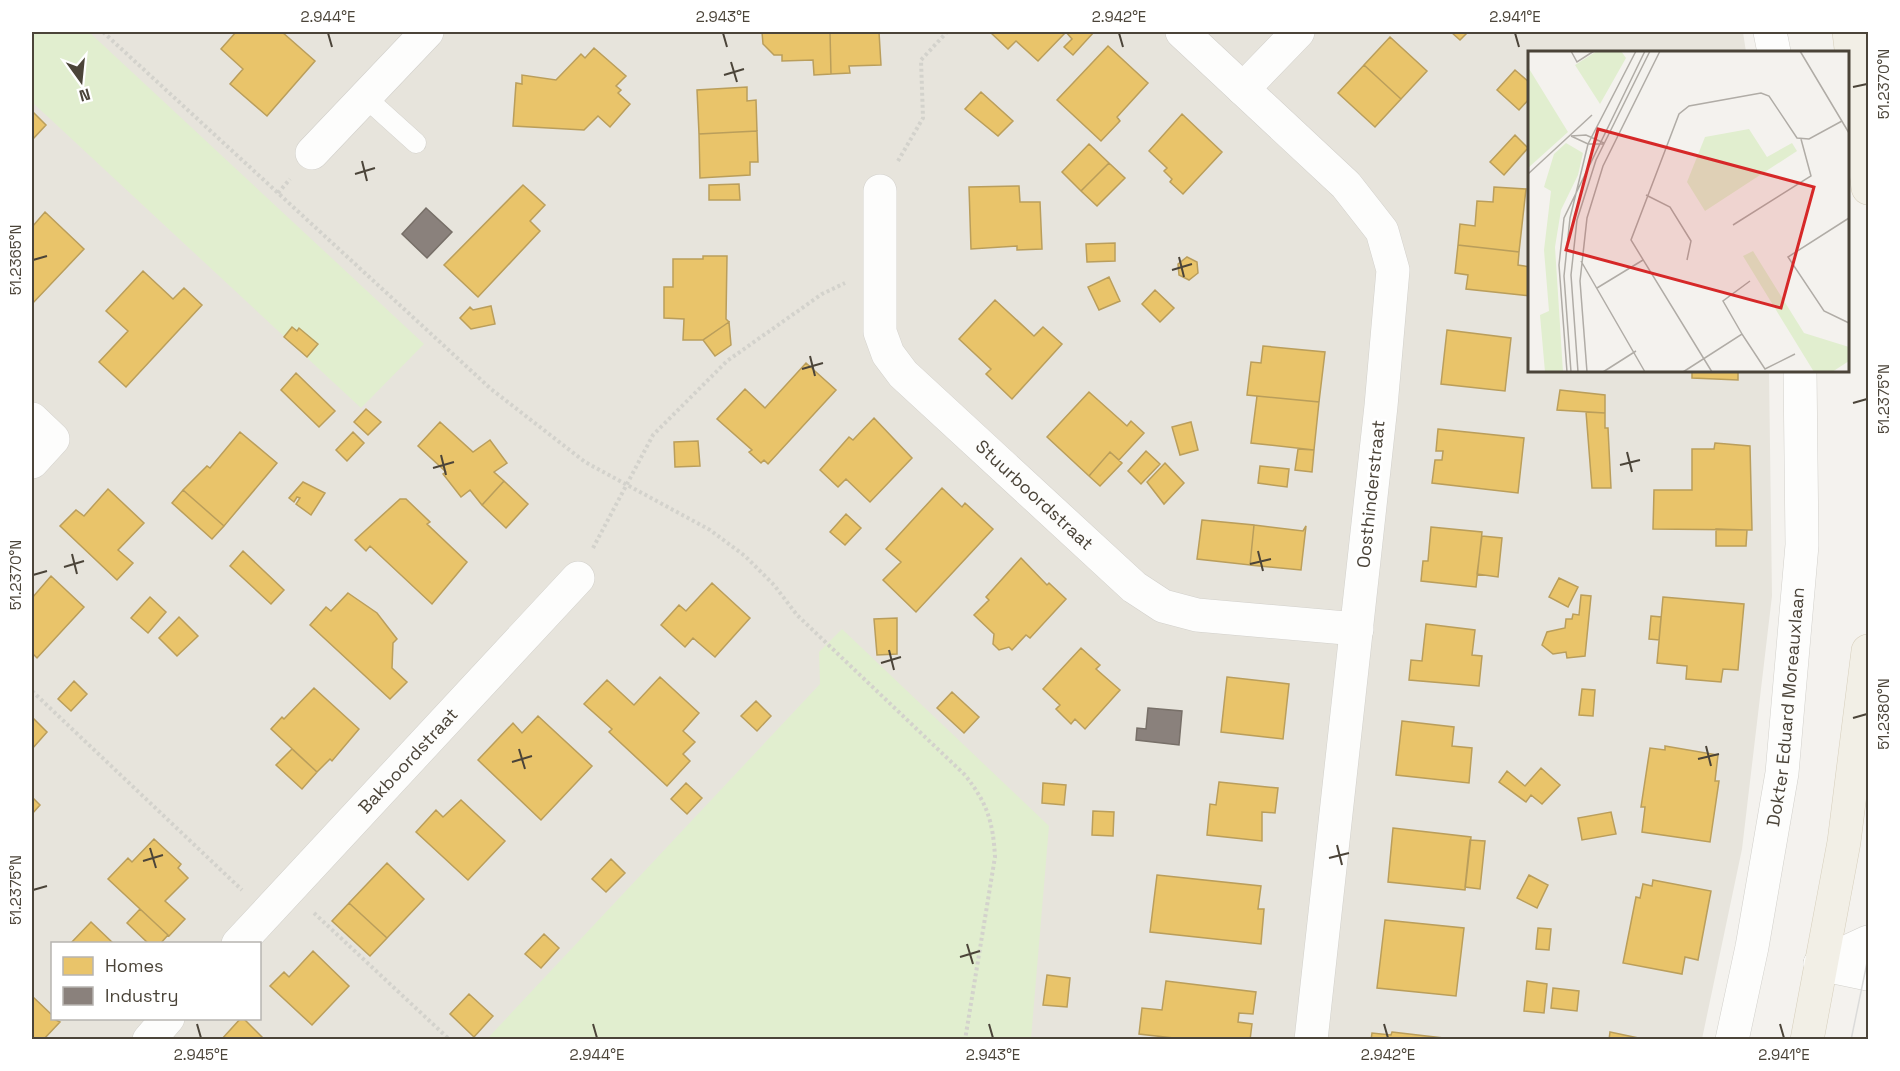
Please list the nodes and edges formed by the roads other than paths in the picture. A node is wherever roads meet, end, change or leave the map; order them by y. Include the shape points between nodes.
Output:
1 (427, 32) edge
2 (1182, 32) edge
3 (1298, 32) edge
4 (1770, 32) edge
5 (1849, 32) edge
6 (1774, 51) edge
7 (1243, 89) junction
8 (365, 97) junction
9 (416, 143) dead end
10 (312, 153) dead end
11 (1869, 188) edge
12 (880, 191) road end
13 (1800, 372) edge
14 (32, 418) edge
15 (32, 462) edge
16 (578, 578) road end
17 (1357, 629) junction
18 (1869, 651) edge
19 (240, 942) edge
20 (1869, 942) edge
21 (1820, 964) junction
22 (1869, 974) edge
23 (166, 1020) edge
24 (149, 1040) edge
25 (1311, 1040) edge
26 (1732, 1040) edge
27 (1807, 1040) edge

1 - 8 street
2 - 7 street, Oosthinderstraat
3 - 7 street
4 - 6 street
5 - 11 main road
7 - 17 street, Oosthinderstraat via 1346,185 1382,231 1393,270
8 - 9 lane
8 - 10 street
12 - 17 street, Stuurboordstraat via 880,332 888,354 903,374 1134,587 1163,606 1197,615
13 - 26 street, Dokter Eduard Moreauxlaan via 1802,545 1782,773
14 - 15 street via 53,439
16 - 19 street, Bakboordstraat
17 - 25 street, Oosthinderstraat
18 - 21 main road via 1844,842
20 - 21 street
21 - 22 street
21 - 27 main road
23 - 24 street

